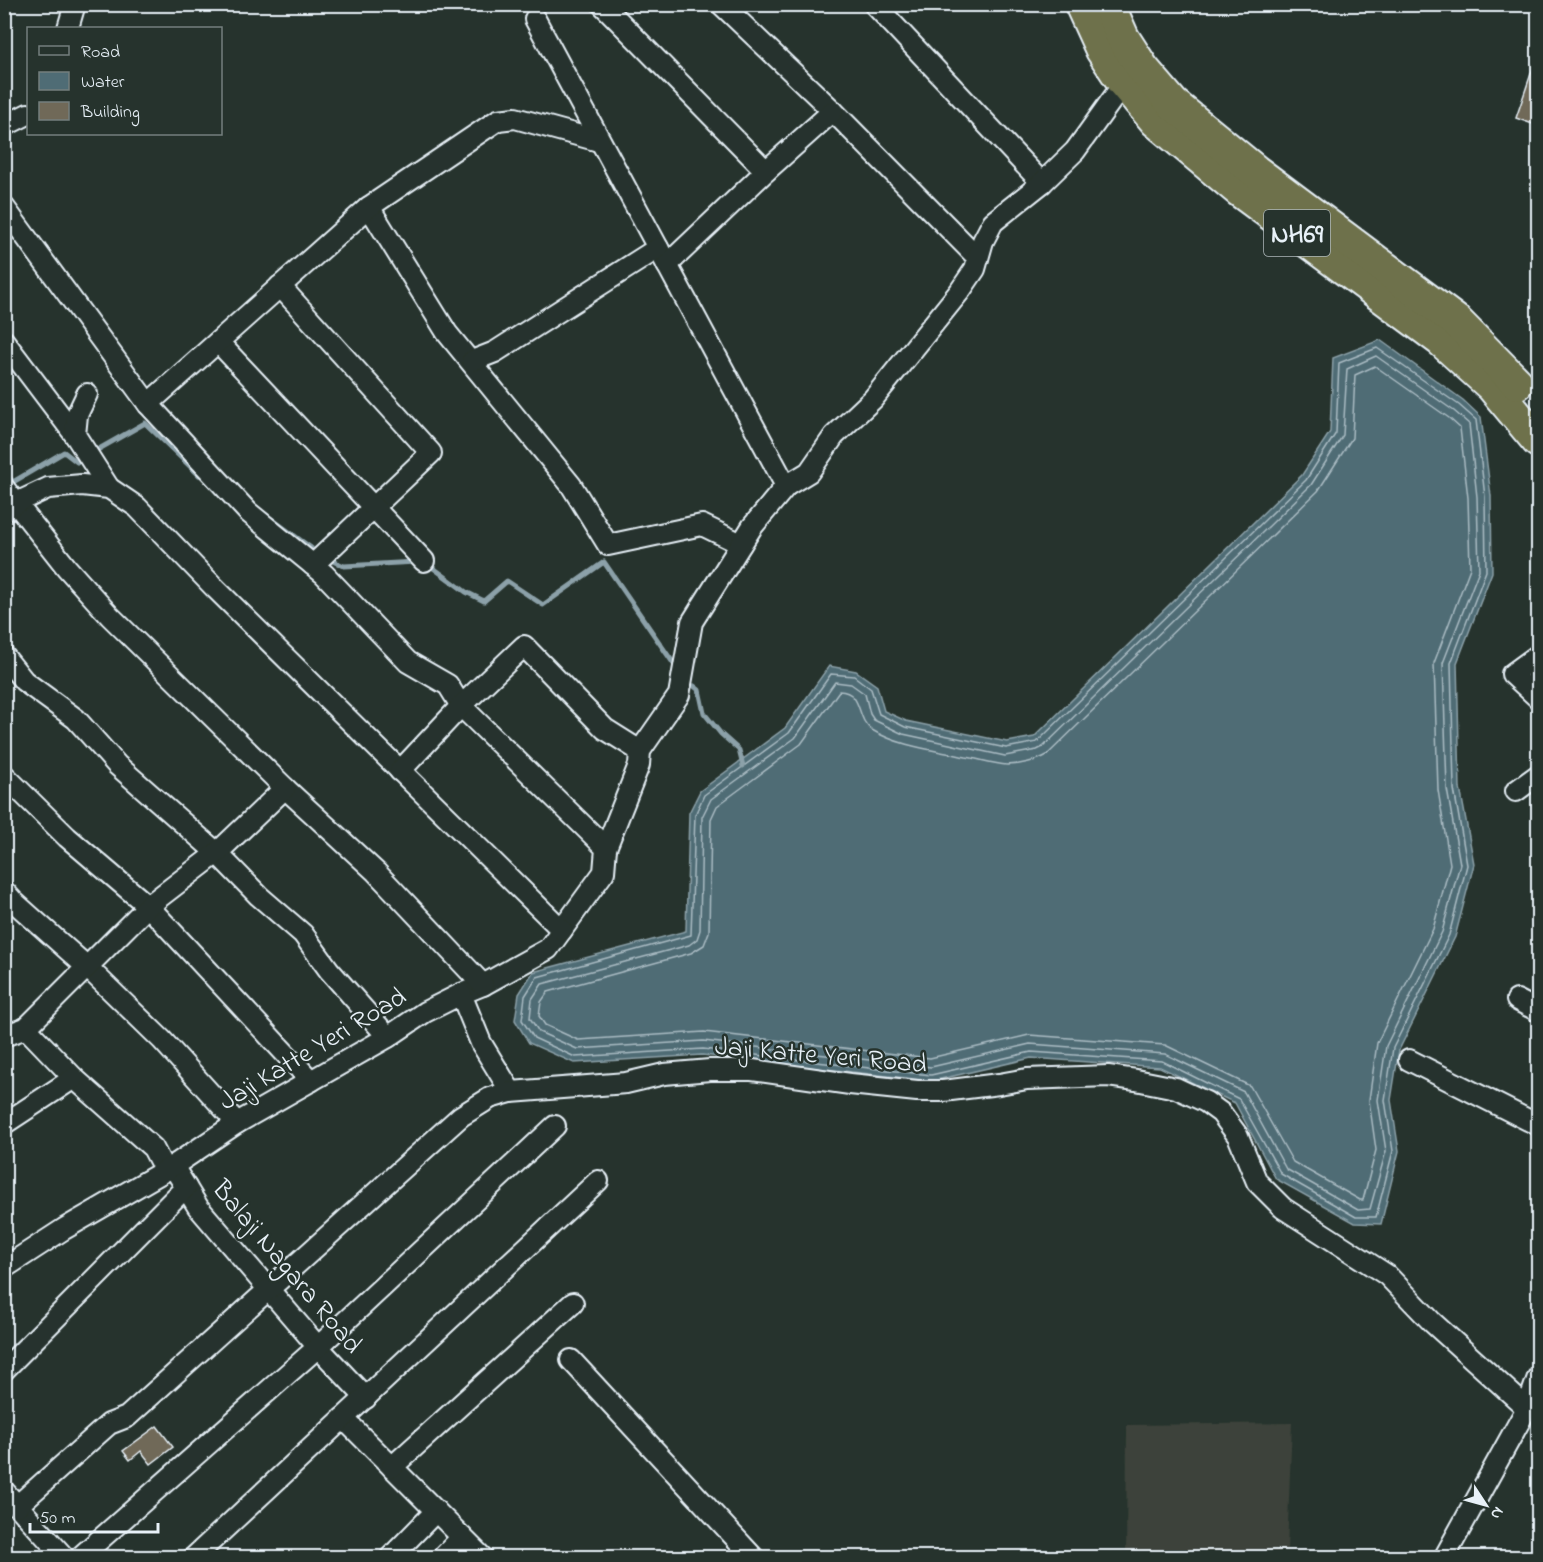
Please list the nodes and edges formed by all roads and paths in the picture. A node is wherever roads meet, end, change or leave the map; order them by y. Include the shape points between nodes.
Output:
1 (75, 4) edge
2 (602, 4) edge
3 (721, 4) edge
4 (873, 4) edge
5 (1081, 4) edge
6 (1108, 4) edge
7 (535, 19) dead end
8 (68, 27) edge
9 (1134, 76) junction
10 (833, 111) junction
11 (27, 114) edge
12 (4, 126) edge
13 (599, 141) junction
14 (766, 171) junction
15 (1042, 183) junction
16 (4, 207) edge
17 (369, 207) junction
18 (662, 256) junction
19 (978, 258) junction
20 (280, 286) junction
21 (4, 341) edge
22 (218, 342) junction
23 (472, 361) junction
24 (87, 394) dead end
25 (148, 404) junction
26 (1539, 407) edge
27 (75, 435) junction
28 (1539, 441) edge
29 (786, 486) junction
30 (109, 488) junction
31 (8, 501) edge
32 (374, 508) junction
33 (741, 544) junction
34 (424, 561) dead end
35 (313, 565) junction
36 (1539, 655) edge
37 (4, 656) edge
38 (1539, 698) edge
39 (461, 706) junction
40 (640, 751) junction
41 (400, 771) junction
42 (4, 775) edge
43 (1539, 775) edge
44 (285, 788) junction
45 (1516, 791) dead end
46 (606, 848) junction
47 (217, 853) junction
48 (4, 891) edge
49 (148, 906) junction
50 (562, 930) junction
51 (87, 967) junction
52 (483, 985) junction
53 (461, 994) junction
54 (1517, 1000) dead end
55 (1539, 1011) edge
56 (26, 1028) junction
57 (4, 1036) edge
58 (388, 1037) junction
59 (1409, 1060) dead end
60 (74, 1078) junction
61 (311, 1081) junction
62 (511, 1092) junction
63 (237, 1123) junction
64 (4, 1124) edge
65 (1539, 1125) edge
66 (555, 1126) dead end
67 (169, 1168) junction
68 (598, 1181) dead end
69 (186, 1187) junction
70 (4, 1268) edge
71 (268, 1289) junction
72 (573, 1303) dead end
73 (318, 1347) junction
74 (571, 1360) dead end
75 (4, 1370) edge
76 (1539, 1377) edge
77 (366, 1398) junction
78 (1527, 1408) junction
79 (343, 1418) junction
80 (392, 1467) junction
81 (11, 1498) edge
82 (436, 1510) junction
83 (462, 1537) junction
84 (65, 1557) edge
85 (79, 1557) edge
86 (193, 1557) edge
87 (390, 1557) edge
88 (442, 1557) edge
89 (483, 1557) edge
90 (754, 1557) edge
91 (1444, 1557) edge

1 - 8 street
2 - 14 street
3 - 10 street
4 - 15 street
5 - 9 highway, NH69 via 1102,50
6 - 9 highway, NH69
7 - 13 street
9 - 15 street via 1075,151
9 - 26 highway, NH69 via 1457,322
9 - 28 highway, NH69 via 1156,121 1240,191 1441,340 1492,386
10 - 14 street
10 - 19 street
11 - 12 street
13 - 17 street via 515,118 498,120
13 - 18 street
14 - 18 street
15 - 19 street via 993,222
16 - 25 street
17 - 20 street
17 - 23 street via 447,333
18 - 23 street via 495,352
18 - 29 street
19 - 29 street via 960,291 873,399 834,436 809,472
20 - 22 street
20 - 32 street via 431,453
21 - 27 street
22 - 25 street
22 - 32 street
23 - 33 street via 571,485 608,544 702,525
24 - 27 street via 77,415
25 - 35 street via 248,512
27 - 30 street
29 - 33 street
30 - 31 street via 48,488
30 - 41 street via 137,507
31 - 44 street via 110,616
32 - 34 street
32 - 35 street
33 - 40 street via 692,622 679,695
35 - 39 street via 408,662 448,685
36 - 38 street via 1512,674
37 - 47 street via 24,681 76,720 117,765
39 - 40 street via 524,646 605,729
39 - 41 street
39 - 46 street
40 - 46 street, Jaji Katte Yeri Road via 639,765
41 - 50 street
42 - 49 street via 67,837
43 - 45 street
44 - 47 street
44 - 52 street via 376,872
46 - 50 street, Jaji Katte Yeri Road via 604,872
47 - 49 street
47 - 58 street via 303,934
48 - 51 street
49 - 51 street
49 - 61 street
50 - 52 street, Jaji Katte Yeri Road via 548,949
51 - 56 street
51 - 63 street via 162,1040
52 - 53 street, Jaji Katte Yeri Road
53 - 58 street, Jaji Katte Yeri Road
53 - 62 street via 481,1043
54 - 55 street
56 - 57 street
56 - 60 street, Balaji Nagara Road
58 - 61 street, Jaji Katte Yeri Road
59 - 65 street
60 - 64 street
60 - 67 street, Balaji Nagara Road via 153,1148
61 - 63 street, Jaji Katte Yeri Road
62 - 71 street, Jaji Katte Yeri Road via 490,1098 461,1116
62 - 78 street, Jaji Katte Yeri Road via 626,1083 664,1074 710,1070 752,1070 917,1091 943,1091 1027,1078 1108,1076 1176,1088 1221,1113 1238,1136 1257,1182 1283,1208 1387,1275
63 - 67 street, Jaji Katte Yeri Road
66 - 73 street
67 - 69 street, Balaji Nagara Road
67 - 70 street, Jaji Katte Yeri Road
68 - 77 street
69 - 71 street, Balaji Nagara Road via 198,1208
69 - 75 street
71 - 73 street, Balaji Nagara Road
71 - 81 street, Jaji Katte Yeri Road via 127,1417 109,1424
72 - 80 street
73 - 77 street, Balaji Nagara Road
73 - 85 street
74 - 90 street
76 - 78 street
77 - 79 street
78 - 91 street
79 - 80 street
79 - 86 street
80 - 82 street
81 - 84 street
82 - 83 street
82 - 87 street
83 - 88 street
83 - 89 street

